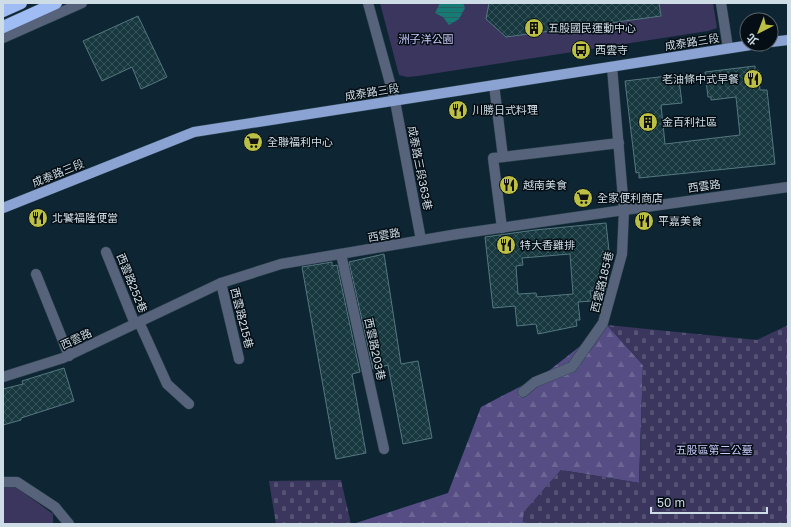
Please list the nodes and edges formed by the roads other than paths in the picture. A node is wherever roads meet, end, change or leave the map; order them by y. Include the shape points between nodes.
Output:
1 (21, 3) edge
2 (56, 3) edge
3 (82, 3) edge
4 (368, 3) edge
5 (721, 3) edge
6 (3, 11) edge
7 (3, 27) edge
8 (3, 38) edge
9 (739, 46) edge
10 (728, 48) junction
11 (612, 67) junction
12 (494, 86) junction
13 (395, 101) junction
14 (619, 143) junction
15 (503, 157) junction
16 (788, 187) edge
17 (3, 208) edge
18 (624, 210) junction
19 (502, 228) junction
20 (421, 240) junction
21 (106, 252) dead end
22 (341, 254) junction
23 (36, 274) dead end
24 (221, 283) junction
25 (137, 323) junction
26 (69, 356) junction
27 (239, 359) dead end
28 (3, 376) edge
29 (523, 392) dead end
30 (189, 404) dead end
31 (384, 449) dead end
32 (3, 482) edge
33 (69, 524) edge

1 - 6 highway
2 - 7 highway
3 - 8 street
4 - 13 street, 成泰路三段363巷
5 - 10 street
9 - 10 main road, 成泰路三段
10 - 11 main road, 成泰路三段
11 - 12 main road, 成泰路三段
11 - 14 street, 西雲路185巷
12 - 13 main road, 成泰路三段
12 - 15 street
13 - 17 main road, 成泰路三段 via 194,132
13 - 20 street, 成泰路三段363巷
14 - 15 street
14 - 18 street, 西雲路185巷
15 - 19 street via 493,158
16 - 18 street, 西雲路
18 - 19 street, 西雲路
18 - 29 street, 西雲路185巷 via 622,254 603,324 572,367 535,382
19 - 20 street, 西雲路
20 - 22 street, 西雲路
21 - 25 street, 西雲路252巷
22 - 24 street, 西雲路 via 281,264
22 - 31 street, 西雲路203巷
23 - 26 street
24 - 25 street, 西雲路
24 - 27 street, 西雲路215巷
25 - 26 street, 西雲路
25 - 30 street, 西雲路252巷 via 167,384
26 - 28 street, 西雲路
32 - 33 street via 17,482 55,507

